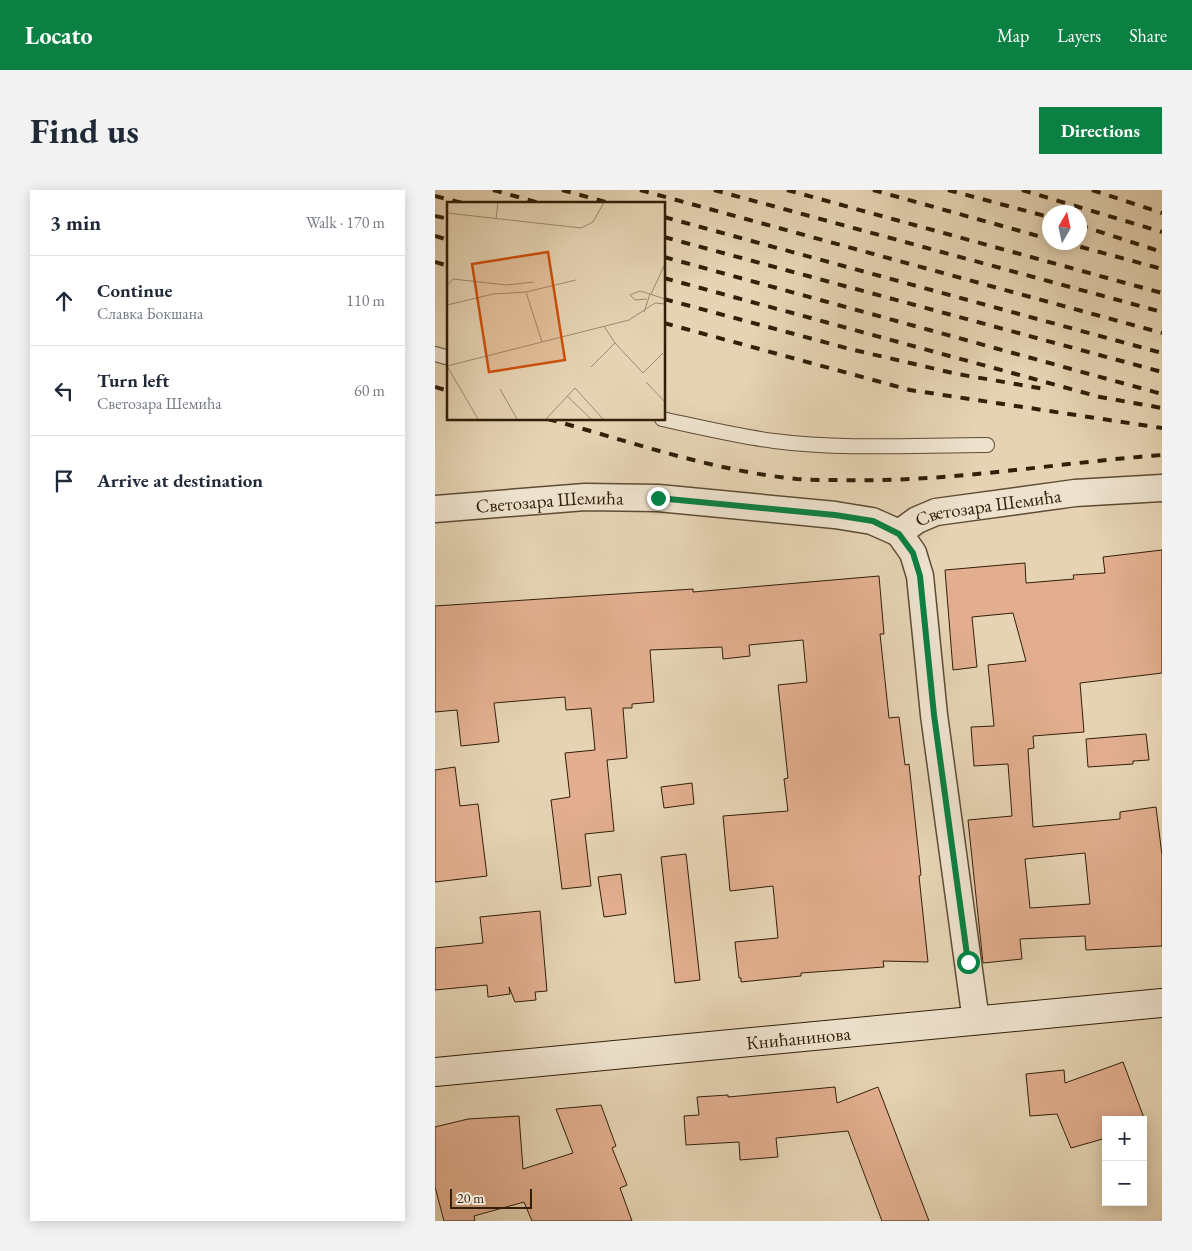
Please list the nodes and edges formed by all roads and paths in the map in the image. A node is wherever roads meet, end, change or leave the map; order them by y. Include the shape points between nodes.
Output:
1 (665, 420) edge
2 (987, 445) dead end
3 (1162, 488) edge
4 (435, 509) edge
5 (899, 534) junction
6 (1162, 1003) edge
7 (976, 1021) junction
8 (435, 1072) edge

1 - 2 lane via 775,441 881,446
3 - 5 street, Светозара Шемића via 1075,493 936,512 917,520
4 - 5 street, Светозара Шемића via 585,496 658,498 835,515 873,521
5 - 7 street via 913,553 920,576 934,715
6 - 7 main road, Книћанинова
7 - 8 main road, Книћанинова

